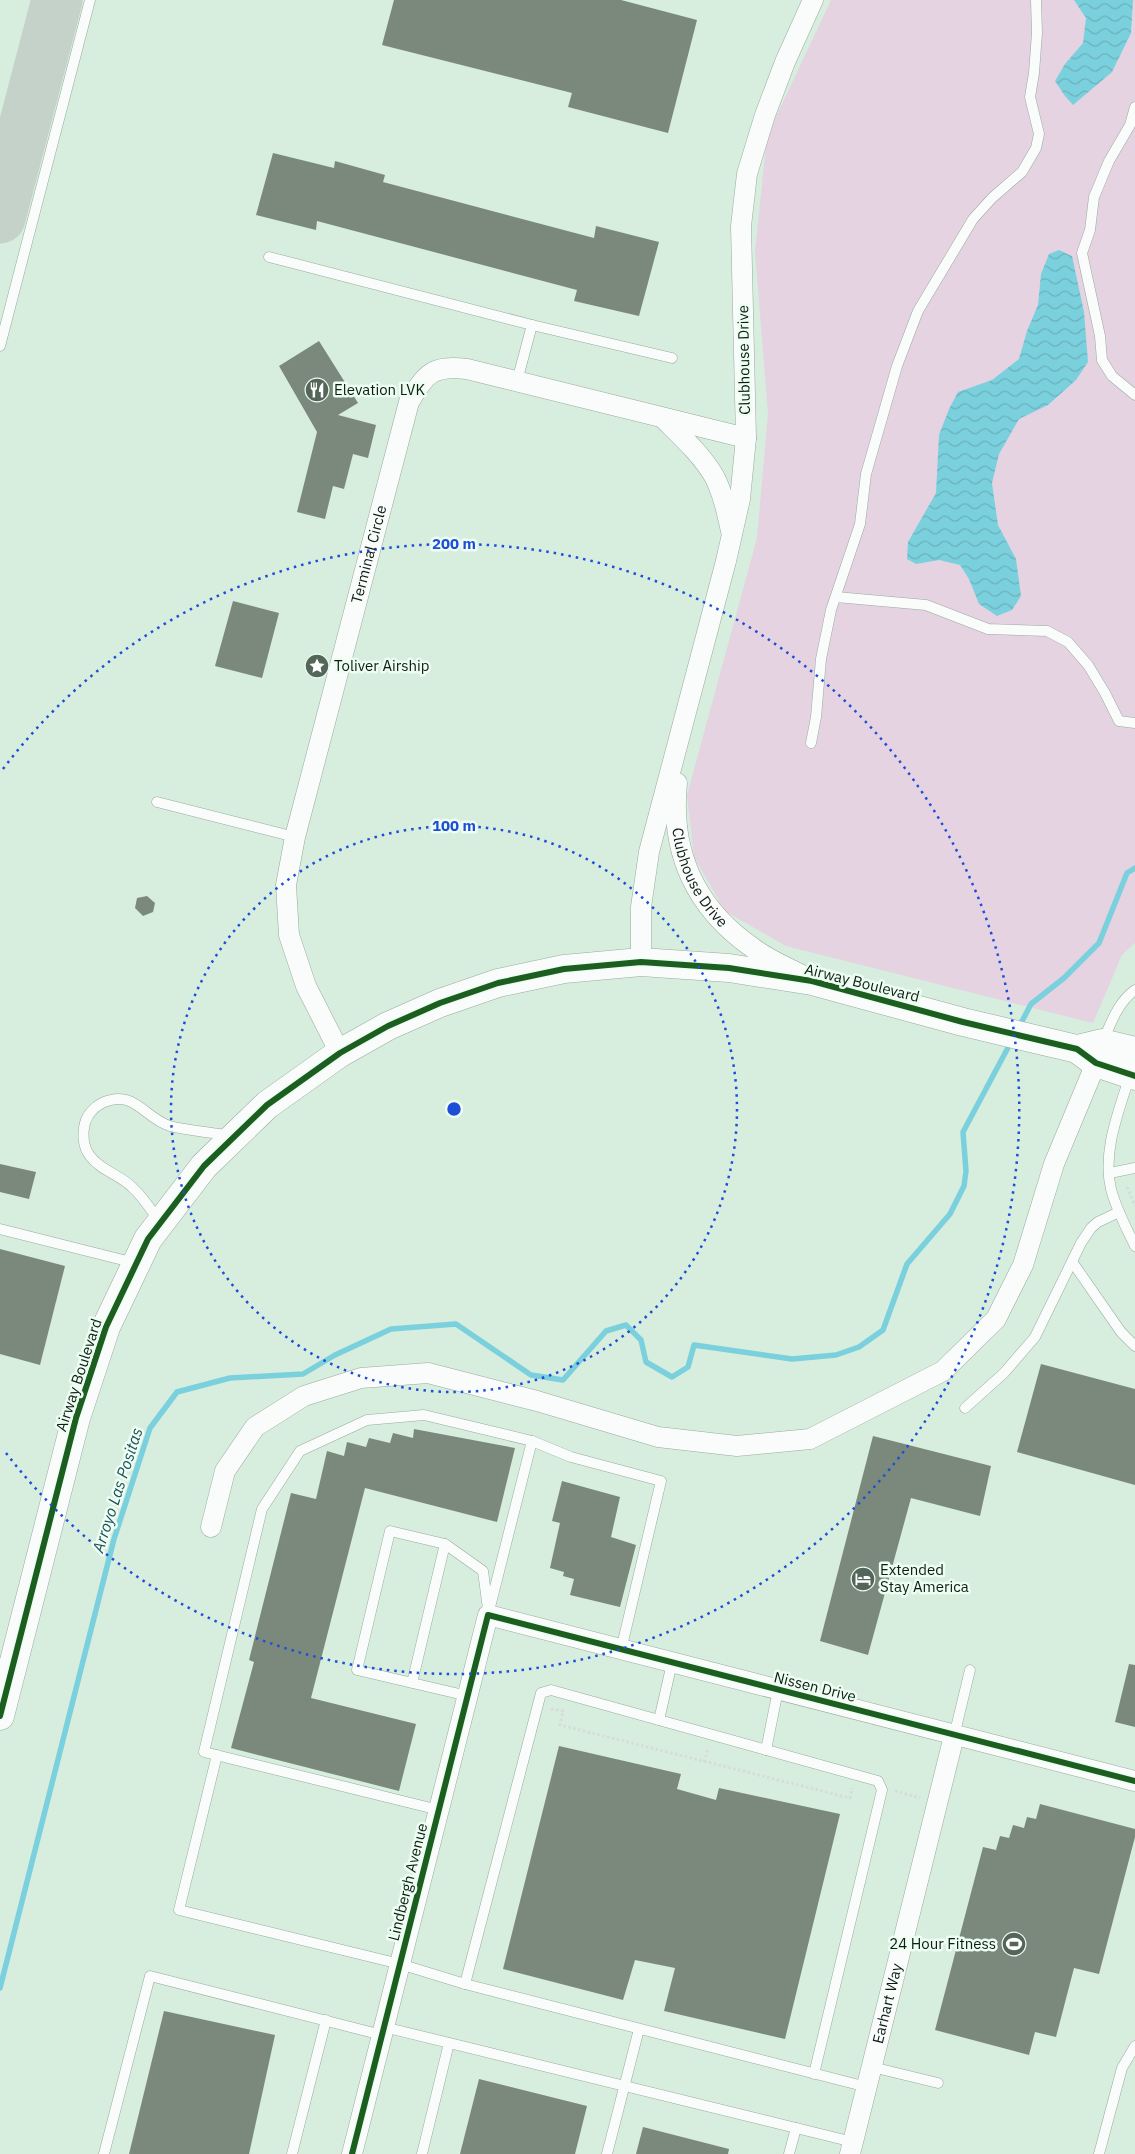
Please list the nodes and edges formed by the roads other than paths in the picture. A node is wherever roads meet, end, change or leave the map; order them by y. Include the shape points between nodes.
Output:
1 (90, 0) edge
2 (813, 0) edge
3 (1036, 0) edge
4 (1135, 108) edge
5 (269, 257) dead end
6 (532, 326) junction
7 (0, 346) edge
8 (672, 358) dead end
9 (517, 381) junction
10 (1135, 395) edge
11 (663, 418) junction
12 (746, 438) junction
13 (732, 536) junction
14 (836, 597) junction
15 (1135, 723) edge
16 (683, 724) junction
17 (811, 743) dead end
18 (156, 802) dead end
19 (295, 837) junction
20 (642, 962) junction
21 (812, 982) junction
22 (1135, 990) edge
23 (1092, 1051) junction
24 (340, 1053) junction
25 (1133, 1067) edge
26 (234, 1136) junction
27 (1135, 1168) edge
28 (1110, 1174) junction
29 (1119, 1212) junction
30 (160, 1223) junction
31 (0, 1229) edge
32 (1135, 1246) edge
33 (1072, 1263) junction
34 (136, 1264) junction
35 (1135, 1346) edge
36 (965, 1408) dead end
37 (532, 1441) junction
38 (211, 1527) dead end
39 (445, 1544) junction
40 (488, 1615) junction
41 (621, 1650) junction
42 (672, 1663) junction
43 (970, 1670) dead end
44 (412, 1683) junction
45 (778, 1690) junction
46 (468, 1696) junction
47 (0, 1716) edge
48 (659, 1720) junction
49 (954, 1736) junction
50 (766, 1750) junction
51 (217, 1755) junction
52 (1135, 1781) edge
53 (439, 1810) junction
54 (400, 1964) junction
55 (465, 1984) junction
56 (326, 2020) junction
57 (638, 2028) junction
58 (384, 2031) junction
59 (449, 2043) junction
60 (1135, 2046) edge
61 (872, 2067) junction
62 (814, 2074) junction
63 (938, 2083) dead end
64 (625, 2086) junction
65 (867, 2087) junction
66 (796, 2128) junction
67 (852, 2148) edge
68 (104, 2154) edge
69 (292, 2154) edge
70 (352, 2154) edge
71 (422, 2154) edge
72 (607, 2154) edge
73 (789, 2154) edge
74 (1099, 2154) edge

1 - 7 lane
2 - 12 street, Clubhouse Drive via 781,71 748,174 741,226
3 - 14 lane via 1037,33 1030,97 1040,134 1036,148 1022,172 974,219 918,311 881,418 866,474 860,524
4 - 10 lane via 1130,125 1109,161 1094,197 1090,230 1082,253 1102,360 1112,376
5 - 6 lane
6 - 8 lane
6 - 9 lane
9 - 11 street, Terminal Circle
9 - 19 street, Terminal Circle via 447,366 425,376 409,402
11 - 12 street, Terminal Circle
11 - 13 street via 714,476
12 - 13 street, Clubhouse Drive via 740,499
13 - 16 street, Clubhouse Drive
14 - 15 lane via 926,605 988,629 1047,631 1068,642 1088,666 1119,720
14 - 17 lane via 821,659
16 - 20 street, Clubhouse Drive via 649,852 641,907
16 - 21 street, Clubhouse Drive via 675,805 681,852 698,894 724,925 753,949
18 - 19 lane
19 - 24 street, Terminal Circle via 286,885 289,935 306,986
20 - 21 main road, Airway Boulevard via 729,968
20 - 24 main road, Airway Boulevard via 564,969 498,983 388,1026
21 - 23 main road, Airway Boulevard via 963,1022
22 - 23 lane
23 - 25 main road, Airway Boulevard
23 - 38 street via 1022,1265 1004,1304 996,1319 943,1371 810,1439 736,1446 658,1437 428,1373 361,1378 304,1396 255,1427 225,1471
24 - 26 main road, Airway Boulevard via 267,1104
25 - 28 lane via 1112,1135
26 - 30 main road, Airway Boulevard via 204,1166
26 - 30 lane via 169,1126 132,1101 121,1099 110,1100 91,1112 83,1133 89,1155 133,1187
27 - 28 lane
28 - 29 lane
29 - 32 lane
29 - 33 lane via 1091,1228
30 - 34 main road, Airway Boulevard
31 - 34 lane
33 - 35 lane via 1121,1332
33 - 36 lane via 1036,1337 1004,1373
34 - 47 main road, Airway Boulevard via 106,1327 76,1418
37 - 40 lane
37 - 41 lane via 571,1457 661,1481
37 - 51 lane via 424,1415 367,1420 300,1451 262,1509 204,1752
39 - 40 lane via 483,1571
39 - 44 lane
39 - 44 lane via 390,1530 357,1670
40 - 41 street, Nissen Drive
40 - 46 street, Lindbergh Avenue
41 - 42 street, Nissen Drive
42 - 45 street, Nissen Drive
42 - 48 lane
43 - 49 lane
44 - 46 lane
45 - 49 street, Nissen Drive
45 - 50 lane
46 - 53 street, Lindbergh Avenue
48 - 50 lane
48 - 55 lane via 552,1690 541,1693
49 - 52 street, Nissen Drive
49 - 61 street, Earhart Way
50 - 62 lane via 878,1781 882,1790
51 - 53 lane
51 - 54 lane via 179,1910
53 - 54 street, Lindbergh Avenue
54 - 55 lane
54 - 58 street, Lindbergh Avenue
55 - 57 lane
56 - 58 lane
56 - 68 lane via 150,1976
56 - 69 lane
57 - 62 lane
57 - 64 lane
58 - 59 lane
58 - 70 street, Lindbergh Avenue
59 - 64 lane
59 - 71 lane
60 - 74 lane via 1122,2068
61 - 63 lane
61 - 65 street, Earhart Way
62 - 65 lane
64 - 66 lane
64 - 72 lane
65 - 67 street, Earhart Way
66 - 67 lane
66 - 73 lane

